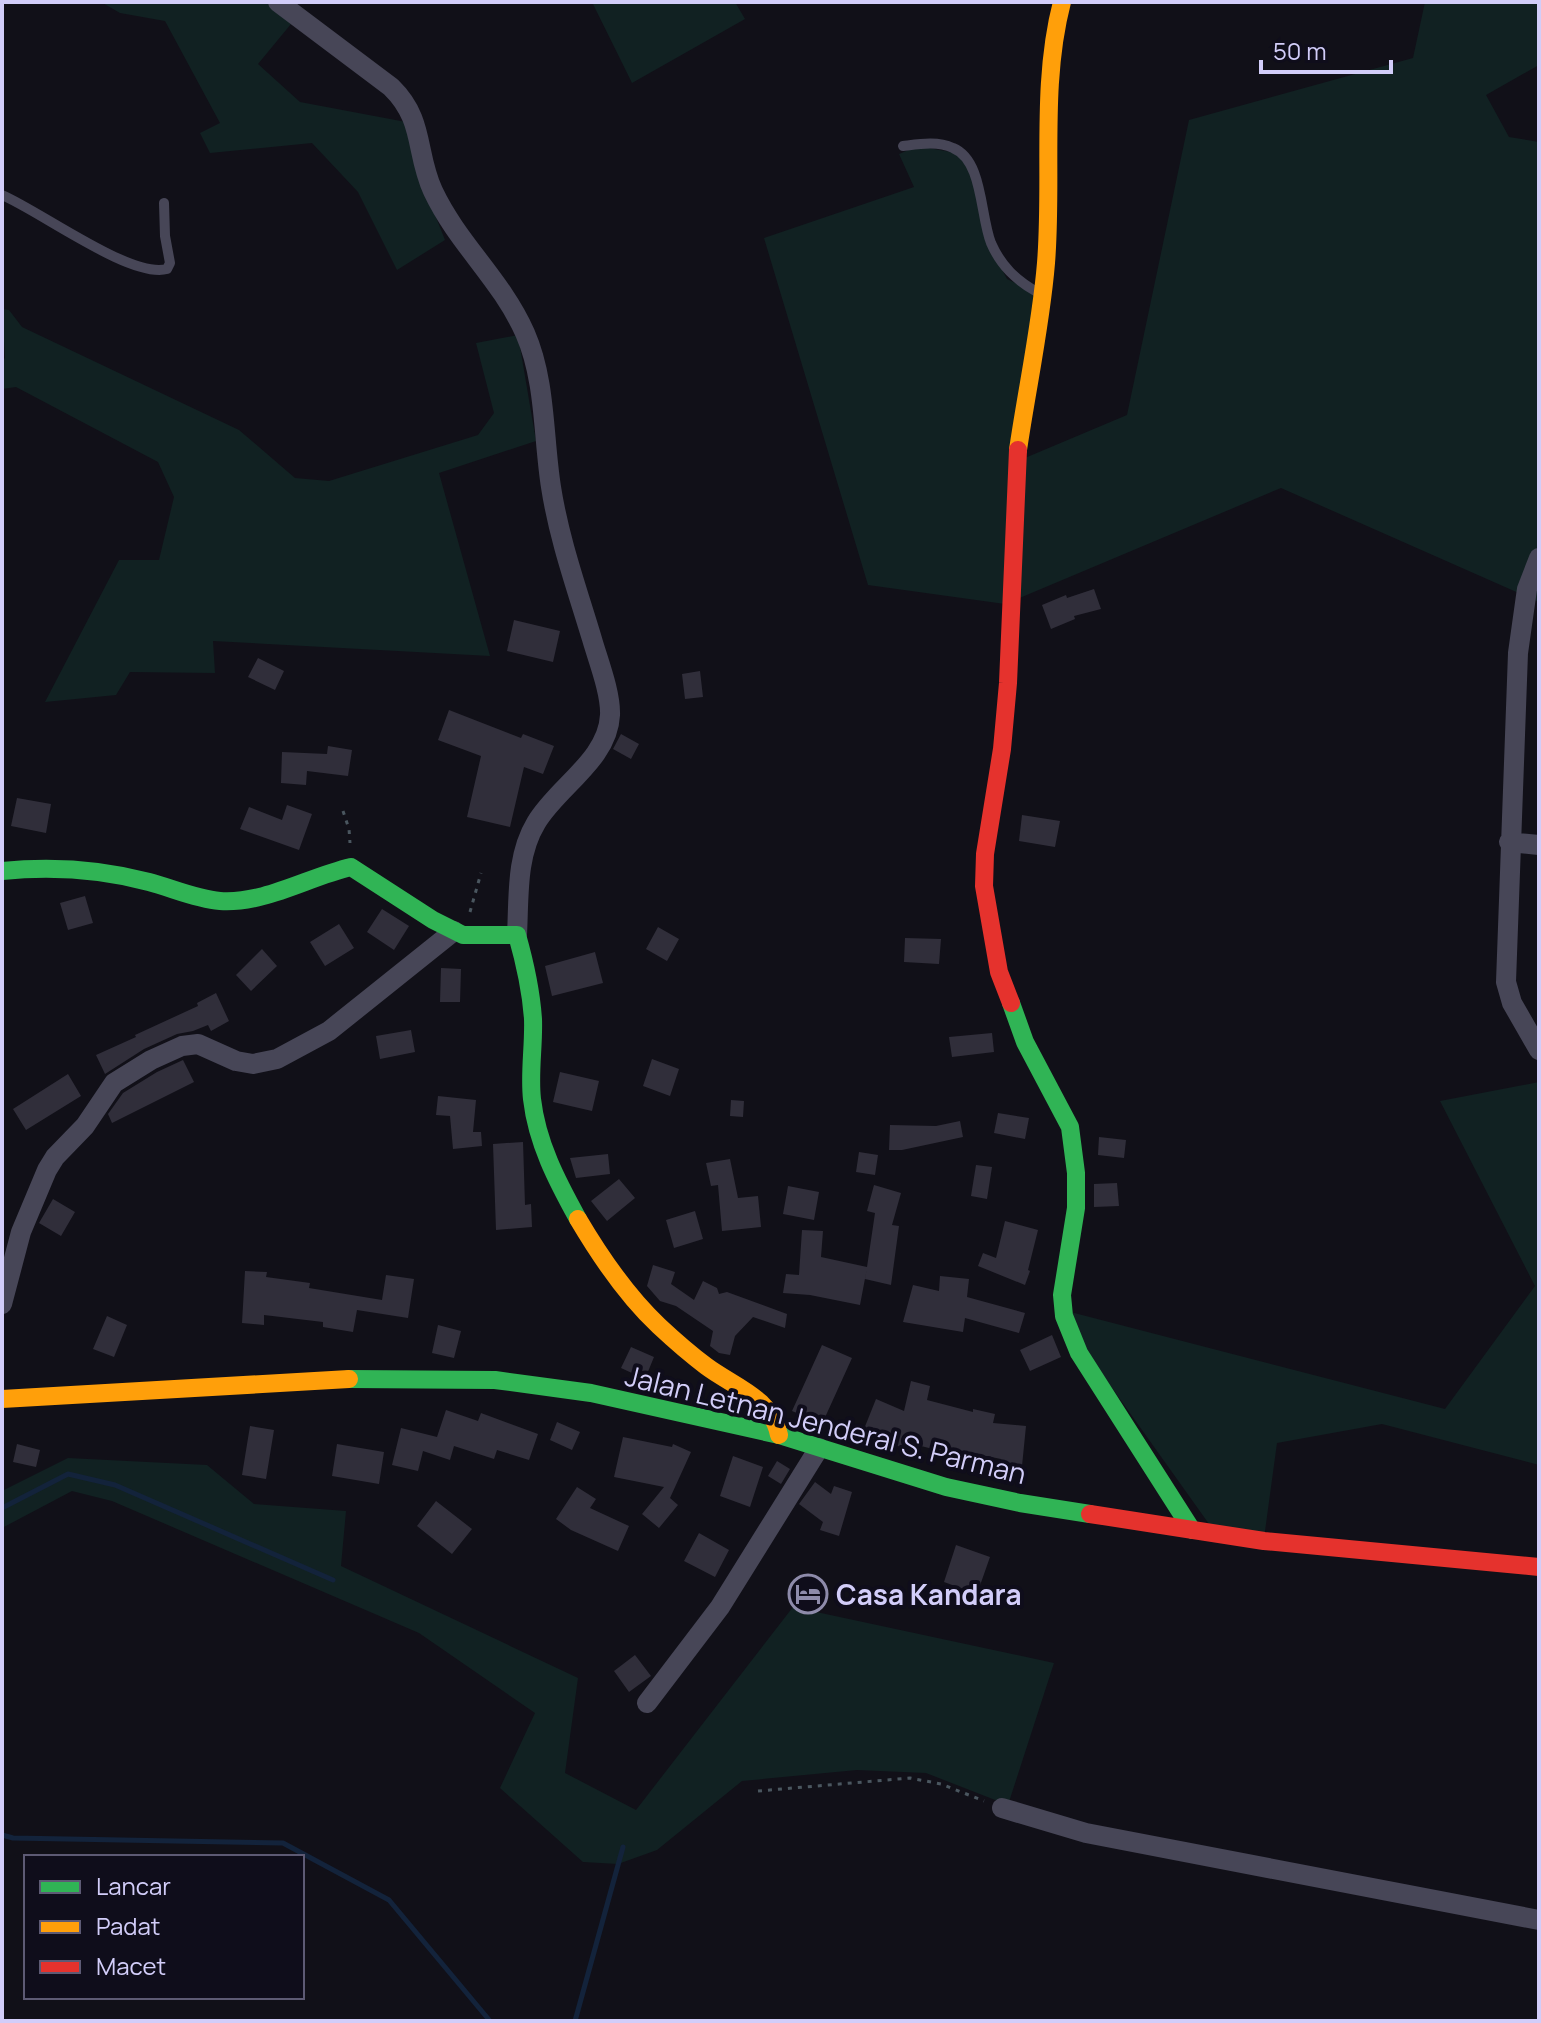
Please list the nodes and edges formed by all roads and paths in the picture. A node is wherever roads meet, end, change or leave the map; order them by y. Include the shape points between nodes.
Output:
1 (278, 2) edge
2 (1062, 2) edge
3 (903, 146) dead end
4 (2, 195) edge
5 (164, 203) dead end
6 (1042, 295) junction
7 (1539, 558) edge
8 (343, 811) dead end
9 (1509, 842) junction
10 (1539, 845) edge
11 (351, 867) junction
12 (2, 871) edge
13 (481, 873) dead end
14 (459, 933) junction
15 (517, 935) junction
16 (1539, 1050) edge
17 (2, 1304) edge
18 (2, 1399) edge
19 (779, 1435) junction
20 (819, 1448) junction
21 (1192, 1530) junction
22 (1539, 1567) edge
23 (647, 1703) dead end
24 (758, 1791) dead end
25 (1002, 1808) joint
26 (1539, 1920) edge

1 - 15 street via 406,102 431,187 452,228 512,306 535,366 551,488 610,715 591,760 535,825 523,854
2 - 6 street via 1051,76
3 - 6 lane via 942,145 966,158 974,169 992,245 1012,276
4 - 5 lane via 124,262 157,271 170,263
6 - 21 street via 1018,450 1008,683 984,886 999,972 1025,1042 1070,1127 1076,1208 1062,1295 1064,1316 1079,1353
7 - 9 street via 1527,589 1518,653
8 - 11 path
9 - 10 street
9 - 16 street via 1506,982
11 - 12 street via 222,901 63,867
11 - 14 street
13 - 14 path
14 - 15 street
14 - 17 street via 395,975 329,1031 277,1059 244,1063 190,1045 151,1060 114,1083 47,1170 21,1232
15 - 19 street via 533,1020 532,1098 553,1174 621,1285 706,1366 764,1404
18 - 19 street, Jalan Letnan Jenderal S. Parman via 310,1379 495,1380 591,1393
19 - 20 street, Jalan Letnan Jenderal S. Parman
20 - 21 street, Jalan Letnan Jenderal S. Parman via 1005,1500
20 - 23 street via 720,1607
21 - 22 street, Jalan Letnan Jenderal S. Parman
24 - 25 path via 910,1778
25 - 26 street via 1086,1833

